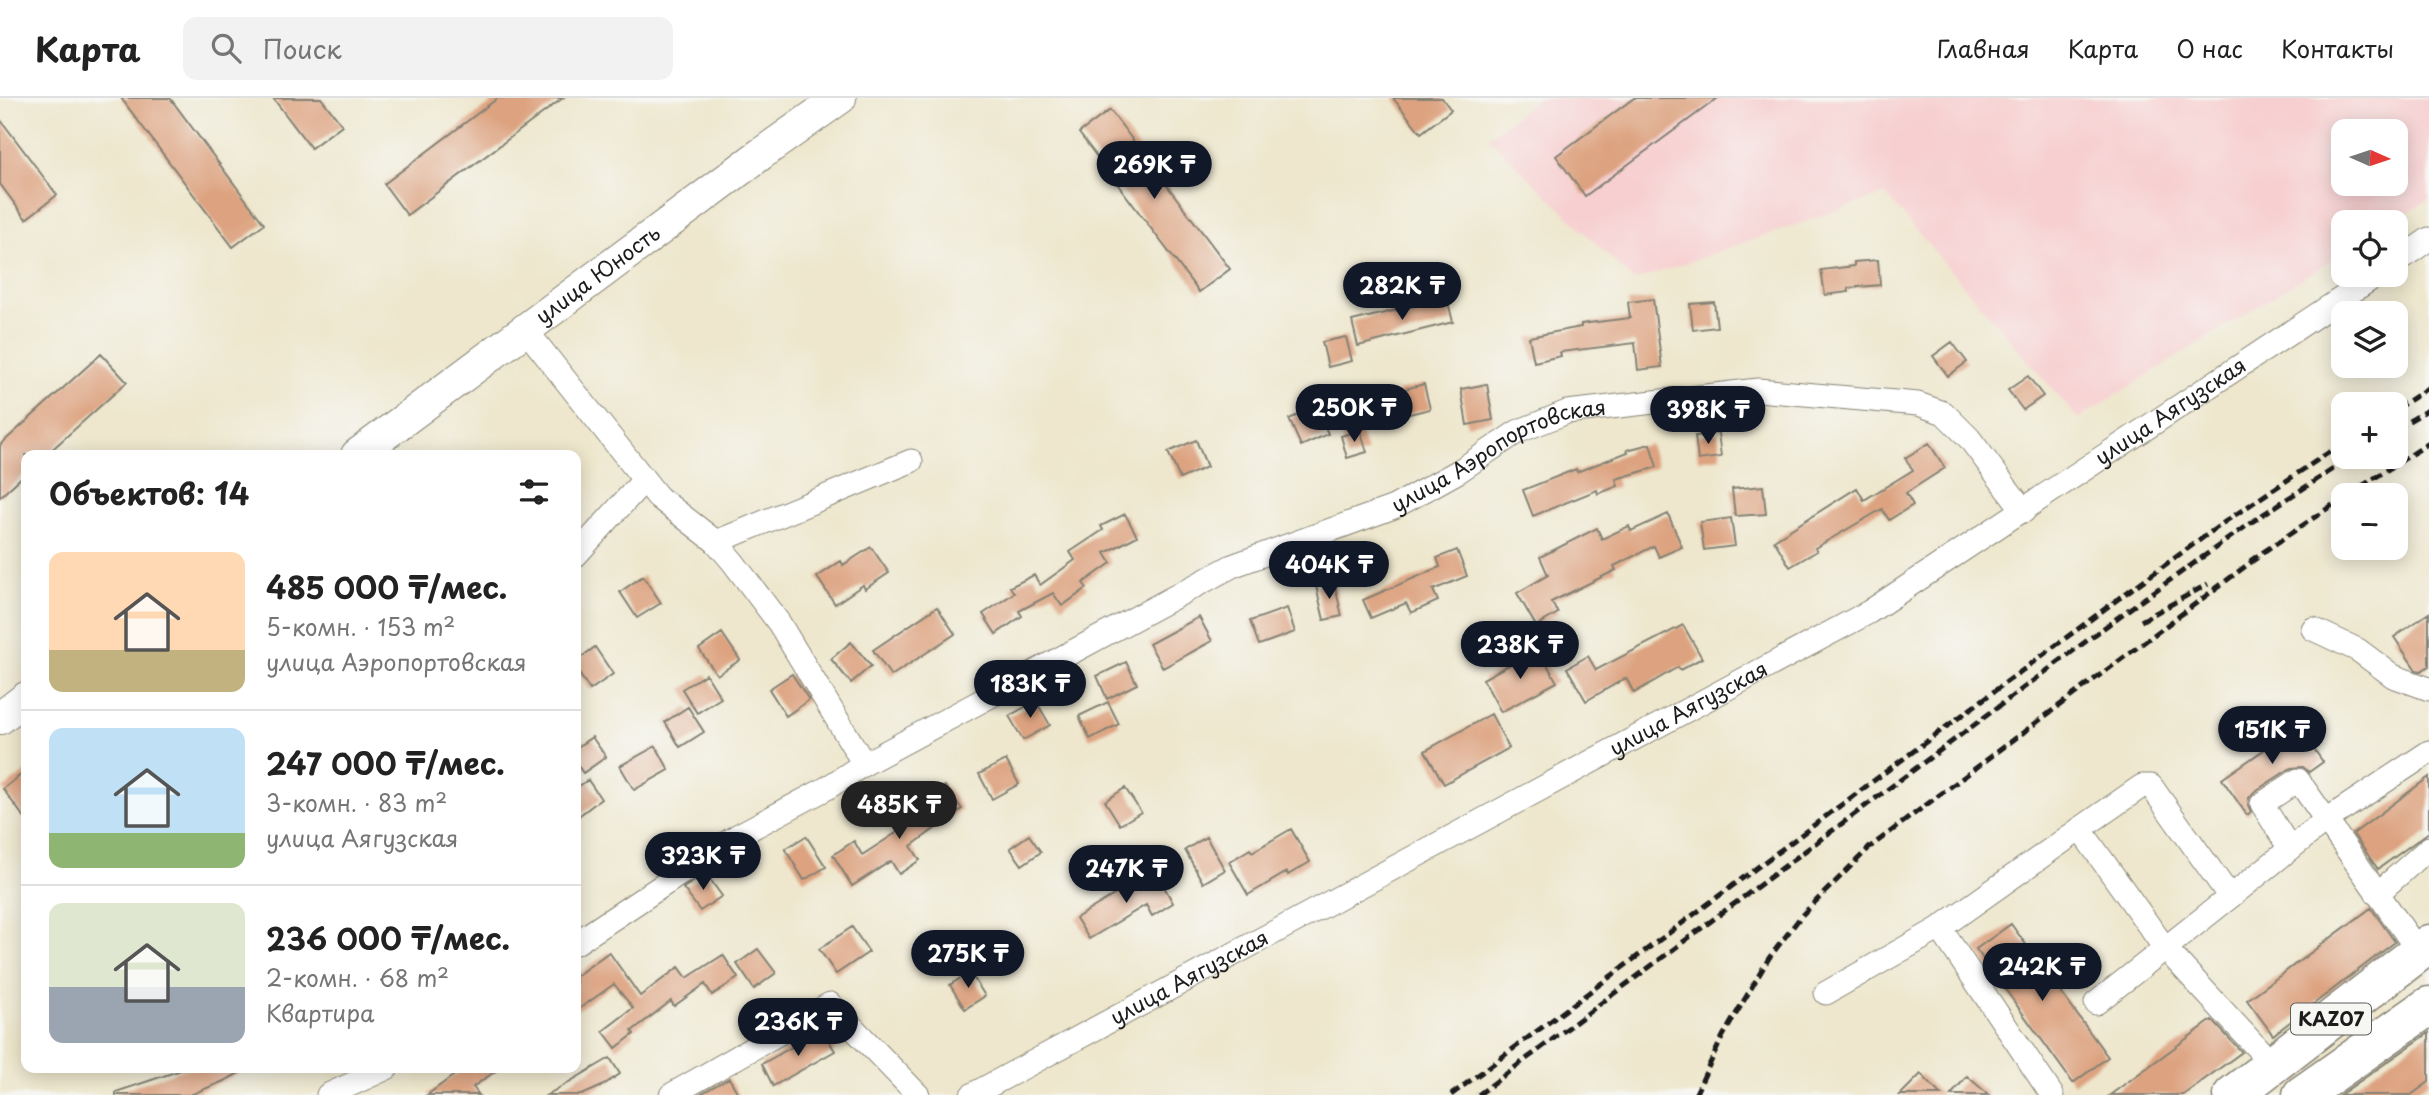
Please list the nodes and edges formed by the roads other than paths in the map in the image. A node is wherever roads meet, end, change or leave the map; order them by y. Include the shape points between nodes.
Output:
1 (823, 103) edge
2 (2429, 239) edge
3 (2408, 254) edge
4 (2358, 287) edge
5 (526, 329) junction
6 (365, 450) edge
7 (911, 461) dead end
8 (644, 480) junction
9 (2024, 511) junction
10 (716, 542) junction
11 (581, 549) edge
12 (2313, 629) dead end
13 (2429, 690) edge
14 (21, 702) edge
15 (0, 718) edge
16 (2429, 752) edge
17 (864, 764) junction
18 (2325, 821) junction
19 (2080, 829) junction
20 (2429, 848) edge
21 (2290, 849) junction
22 (2378, 894) junction
23 (2230, 897) junction
24 (1940, 928) junction
25 (581, 940) edge
26 (2164, 947) junction
27 (2424, 948) edge
28 (1826, 993) dead end
29 (2096, 1003) dead end
30 (2429, 1006) edge
31 (2272, 1064) junction
32 (376, 1073) edge
33 (328, 1095) edge
34 (671, 1095) edge
35 (918, 1095) edge
36 (972, 1095) edge
37 (2053, 1095) edge
38 (2233, 1095) edge
39 (2302, 1095) edge

1 - 5 street, улица Юность
2 - 3 street
4 - 9 street, улица Аягузская
5 - 6 street, улица Юность
5 - 8 street
7 - 10 street
8 - 10 street via 658,497
8 - 11 street
9 - 17 street, улица Аэропортовская via 1969,438 1944,413 1918,404 1758,390 1567,412 1517,432 1394,507 1232,566
9 - 36 street, улица Аягузская via 1868,612
10 - 17 street via 779,623
12 - 13 street via 2358,650 2393,676
14 - 15 street
16 - 18 street
17 - 25 street, улица Аэропортовская via 737,836
18 - 21 street
18 - 21 street via 2298,780 2262,804
18 - 22 street
19 - 23 street via 2142,786 2151,786
19 - 24 street
19 - 26 street
20 - 22 street
21 - 23 street
22 - 27 street
23 - 26 street
24 - 28 street
24 - 37 street
26 - 29 street
26 - 31 street
27 - 31 highway, KAZ07
30 - 39 highway, KAZ07
31 - 38 highway, KAZ07
32 - 33 street
34 - 35 street via 830,1004

